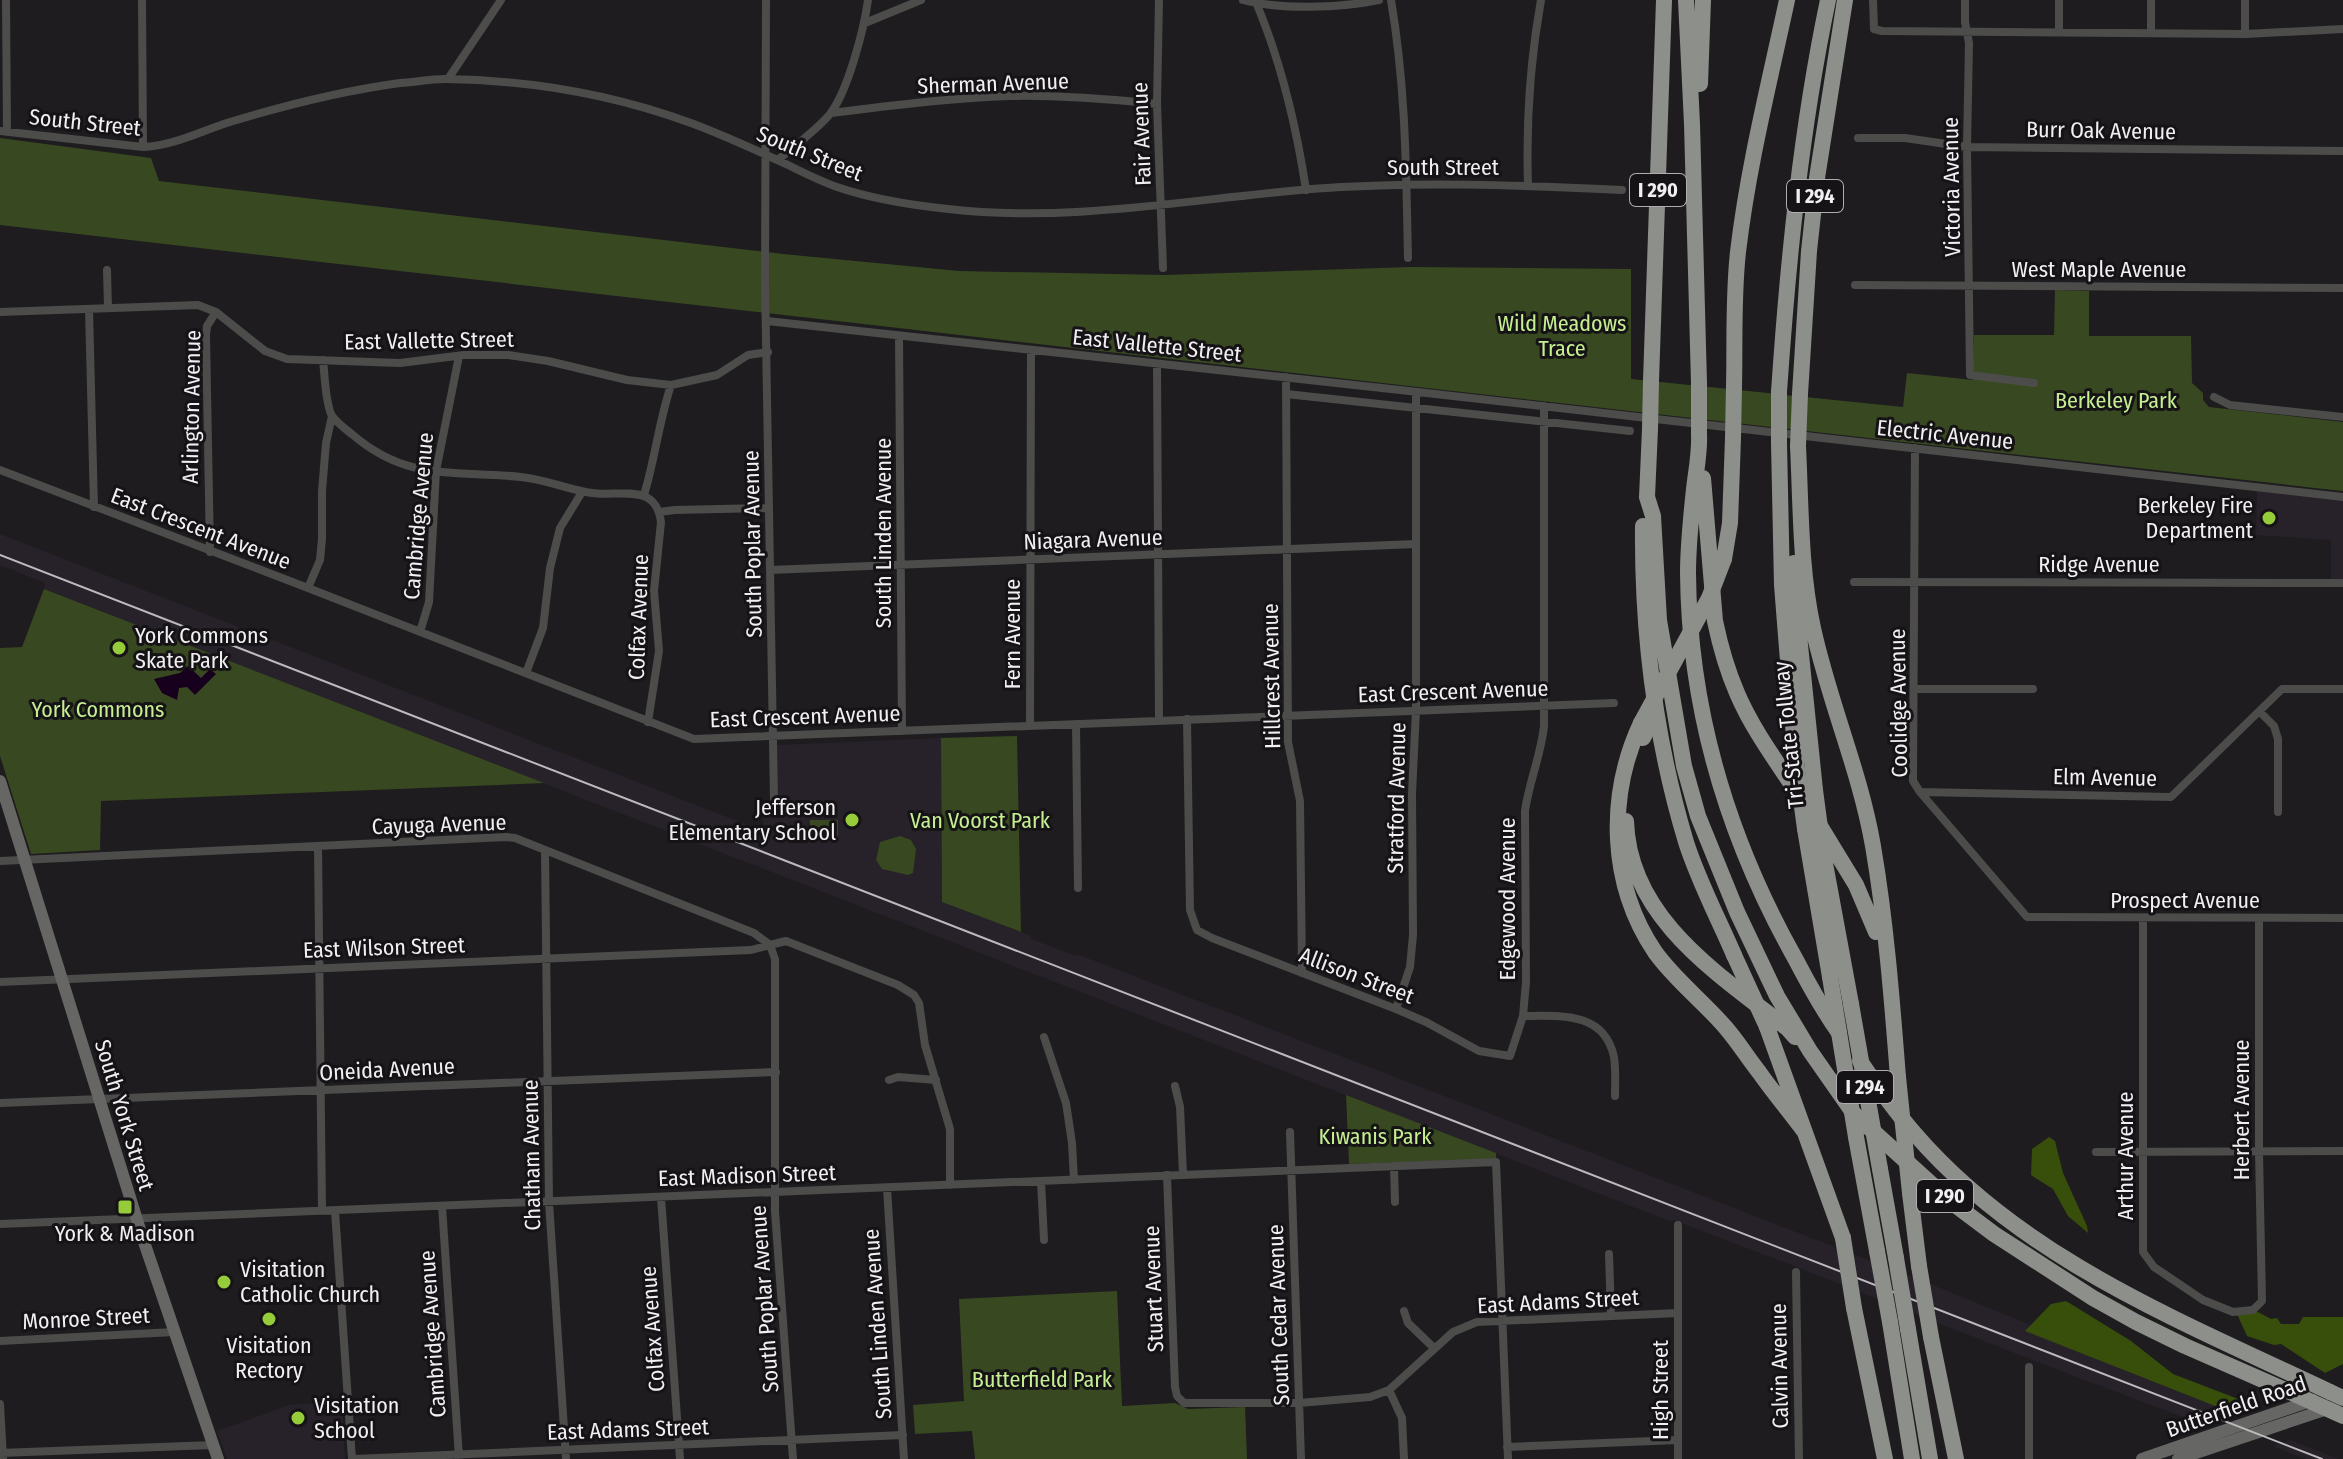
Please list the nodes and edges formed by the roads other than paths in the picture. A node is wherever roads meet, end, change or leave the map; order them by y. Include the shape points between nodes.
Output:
1 (6, 0) edge
2 (142, 0) edge
3 (501, 0) edge
4 (766, 0) edge
5 (868, 0) edge
6 (921, 0) edge
7 (1159, 0) edge
8 (1243, 0) edge
9 (1379, 0) edge
10 (1391, 0) edge
11 (1541, 0) edge
12 (1664, 0) edge
13 (1686, 0) edge
14 (1703, 0) edge
15 (1787, 0) edge
16 (1828, 0) edge
17 (1845, 0) edge
18 (1873, 0) edge
19 (1965, 0) edge
20 (2059, 0) edge
21 (2151, 0) edge
22 (2245, 0) edge
23 (1256, 2) edge
24 (865, 23) junction
25 (2343, 29) edge
26 (1968, 31) junction
27 (2059, 31) junction
28 (2151, 32) junction
29 (2245, 34) junction
30 (448, 79) junction
31 (1157, 104) junction
32 (831, 113) junction
33 (1692, 124) junction
34 (4, 131) edge
35 (1858, 138) dead end
36 (143, 147) junction
37 (1967, 147) junction
38 (2343, 151) edge
39 (766, 156) junction
40 (778, 160) junction
41 (1405, 184) junction
42 (1528, 185) junction
43 (1306, 190) junction
44 (1622, 190) dead end
45 (1161, 206) junction
46 (1408, 258) dead end
47 (1163, 268) dead end
48 (107, 270) dead end
49 (1855, 285) dead end
50 (1970, 286) junction
51 (2343, 288) edge
52 (108, 308) junction
53 (89, 309) junction
54 (0, 312) edge
55 (216, 312) junction
56 (767, 321) junction
57 (899, 336) junction
58 (1031, 350) junction
59 (768, 352) junction
60 (459, 356) junction
61 (323, 360) junction
62 (1157, 364) junction
63 (1286, 377) junction
64 (2034, 383) dead end
65 (671, 385) junction
66 (1416, 392) junction
67 (1286, 394) junction
68 (2214, 397) dead end
69 (1544, 406) junction
70 (1416, 408) junction
71 (332, 416) junction
72 (2343, 417) edge
73 (1544, 422) junction
74 (1630, 431) dead end
75 (1700, 438) junction
76 (1798, 446) junction
77 (1915, 448) junction
78 (0, 470) edge
79 (436, 471) junction
80 (582, 492) junction
81 (644, 495) junction
82 (1647, 497) junction
83 (2343, 497) edge
84 (94, 507) junction
85 (768, 508) junction
86 (659, 512) junction
87 (1416, 544) junction
88 (1288, 549) junction
89 (210, 552) junction
90 (1159, 554) junction
91 (1030, 559) junction
92 (902, 565) junction
93 (770, 570) junction
94 (1914, 581) junction
95 (1854, 582) dead end
96 (2343, 583) edge
97 (308, 588) junction
98 (420, 632) junction
99 (526, 673) junction
100 (1915, 689) junction
101 (2033, 689) dead end
102 (2343, 689) edge
103 (1614, 703) dead end
104 (1545, 705) junction
105 (1416, 710) junction
106 (2260, 712) junction
107 (1288, 715) junction
108 (1187, 719) junction
109 (1159, 720) junction
110 (648, 722) junction
111 (1076, 724) junction
112 (1030, 726) junction
113 (1642, 730) junction
114 (902, 731) junction
115 (772, 736) junction
116 (0, 781) edge
117 (1920, 792) junction
118 (774, 799) dead end
119 (2278, 812) dead end
120 (318, 846) junction
121 (545, 851) junction
122 (24, 860) junction
123 (0, 861) edge
124 (1078, 888) dead end
125 (2027, 917) joint
126 (2143, 918) junction
127 (2259, 918) junction
128 (2343, 918) edge
129 (770, 945) junction
130 (546, 958) junction
131 (320, 969) junction
132 (1302, 973) junction
133 (62, 979) junction
134 (0, 982) edge
135 (1892, 996) junction
136 (1396, 1009) junction
137 (1523, 1016) junction
138 (1044, 1037) dead end
139 (1810, 1051) junction
140 (1510, 1056) joint
141 (776, 1072) junction
142 (548, 1079) junction
143 (889, 1080) dead end
144 (936, 1080) junction
145 (1175, 1086) dead end
146 (321, 1090) junction
147 (1615, 1096) dead end
148 (99, 1099) junction
149 (0, 1103) edge
150 (1804, 1131) junction
151 (1290, 1132) dead end
152 (2343, 1151) edge
153 (2096, 1152) dead end
154 (2143, 1152) junction
155 (2259, 1152) junction
156 (1394, 1166) junction
157 (1292, 1170) junction
158 (1183, 1174) junction
159 (1167, 1175) junction
160 (1074, 1180) junction
161 (1041, 1181) junction
162 (950, 1185) junction
163 (887, 1188) junction
164 (776, 1192) junction
165 (661, 1197) junction
166 (549, 1202) junction
167 (1395, 1202) dead end
168 (442, 1206) junction
169 (322, 1211) junction
170 (335, 1211) junction
171 (137, 1219) junction
172 (0, 1224) edge
173 (1678, 1225) dead end
174 (1044, 1240) dead end
175 (1609, 1254) dead end
176 (1796, 1272) dead end
177 (2262, 1301) joint
178 (1404, 1311) dead end
179 (1678, 1313) junction
180 (1611, 1315) junction
181 (1502, 1319) junction
182 (174, 1332) junction
183 (0, 1341) edge
184 (1434, 1348) junction
185 (2029, 1367) dead end
186 (1389, 1390) junction
187 (2343, 1390) edge
188 (1180, 1401) joint
189 (2343, 1401) edge
190 (1299, 1403) junction
191 (0, 1404) edge
192 (2343, 1416) edge
193 (903, 1435) junction
194 (792, 1440) junction
195 (1678, 1440) junction
196 (213, 1445) junction
197 (679, 1445) junction
198 (1507, 1447) junction
199 (566, 1454) edge
200 (2, 1455) edge
201 (459, 1457) edge
202 (1925, 1458) edge
203 (218, 1459) edge
204 (353, 1459) edge
205 (680, 1459) edge
206 (793, 1459) edge
207 (904, 1459) edge
208 (1301, 1459) edge
209 (1404, 1459) edge
210 (1508, 1459) edge
211 (1678, 1459) edge
212 (1799, 1459) edge
213 (1885, 1459) edge
214 (1956, 1459) edge
215 (2029, 1459) edge
216 (2142, 1459) edge
217 (2178, 1459) edge

1 - 34 street
2 - 36 street
3 - 30 street
4 - 39 street
5 - 24 street
6 - 24 street
7 - 31 street, Fair Avenue
8 - 23 street
9 - 23 street
10 - 41 street via 1403,84
11 - 42 street via 1528,104
12 - 82 highway, I 290, bridge
13 - 33 highway, I 290
14 - 33 highway
15 - 113 highway, bridge via 1738,252 1730,523 1724,559 1678,666
16 - 202 highway, Tri-State Tollway / I 294, bridge via 1790,245 1779,392 1782,585 1805,829 1890,1322
17 - 76 highway, Tri-State Tollway / I 294, bridge via 1815,192
18 - 26 street via 1874,29
19 - 26 street, Victoria Avenue
20 - 27 street
21 - 28 street
22 - 29 street
23 - 43 street via 1288,96
24 - 32 street
25 - 29 street
26 - 27 street
26 - 37 street, Victoria Avenue
27 - 28 street
28 - 29 street
30 - 36 street, South Street via 312,99 160,147
30 - 39 street, South Street via 599,96 673,116
31 - 32 street, Sherman Avenue via 1009,96
31 - 45 street, Fair Avenue
32 - 40 street
33 - 75 highway, I 290, bridge
34 - 36 street, South Street
35 - 37 street, Burr Oak Avenue
37 - 38 street, Burr Oak Avenue
37 - 50 street, Victoria Avenue
39 - 40 street, South Street
39 - 56 street
40 - 45 street, South Street via 833,186 950,210 1067,214
41 - 42 street, South Street
41 - 43 street, South Street
41 - 46 street
42 - 44 street, South Street
43 - 45 street, South Street
45 - 47 street, Fair Avenue
48 - 52 street
49 - 50 street, West Maple Avenue
50 - 51 street, West Maple Avenue
50 - 64 street, Victoria Avenue via 1970,375
52 - 53 street, East Vallette Street
52 - 55 street, East Vallette Street via 198,305
53 - 54 street, East Vallette Street
53 - 84 street
55 - 61 street, East Vallette Street via 265,351 287,359
55 - 89 street, Arlington Avenue via 206,335
56 - 57 street, East Vallette Street
56 - 59 street, South Poplar Avenue
57 - 58 street, East Vallette Street
57 - 92 street, South Linden Avenue
58 - 62 street, East Vallette Street
58 - 91 street, Fern Avenue
59 - 65 street, East Vallette Street via 748,355 717,375
59 - 85 street, South Poplar Avenue
60 - 61 street, East Vallette Street via 400,363
60 - 65 street, East Vallette Street via 527,357
60 - 79 street, Cambridge Avenue
61 - 71 street
62 - 63 street, East Vallette Street
62 - 90 street
63 - 66 street, East Vallette Street
63 - 67 street, Hillcrest Avenue
65 - 81 street
66 - 69 street, East Vallette Street
66 - 70 street, Stratford Avenue
67 - 70 street
67 - 88 street, Hillcrest Avenue
68 - 72 street via 2230,405
69 - 73 street, Edgewood Avenue
69 - 77 street, Electric Avenue
70 - 73 street
70 - 87 street, Stratford Avenue
71 - 79 street via 386,459
71 - 97 street via 320,560
73 - 74 street
73 - 104 street, Edgewood Avenue
75 - 135 highway via 1715,621 1728,668 1761,738 1870,913
75 - 189 highway, I 290, bridge via 1688,573 1706,729 1728,812 1757,885 1832,1022 1916,1135 1998,1211 2120,1291
76 - 135 highway via 1813,628 1864,804
76 - 202 highway, Tri-State Tollway / I 294, bridge via 1795,597 1815,790 1908,1329
77 - 83 street, Electric Avenue
77 - 94 street, Coolidge Avenue
78 - 84 street, East Crescent Avenue
79 - 80 street via 522,477
79 - 98 street, Cambridge Avenue via 429,602
80 - 81 street
80 - 99 street via 560,528 543,628
81 - 86 street
82 - 139 highway, I 290 via 1669,689 1698,816 1757,957
82 - 150 highway, bridge via 1643,579 1661,742 1687,843 1767,1027
84 - 89 street, East Crescent Avenue
85 - 86 street
85 - 93 street, South Poplar Avenue
86 - 110 street, Colfax Avenue via 654,591 659,651
87 - 88 street, Niagara Avenue
87 - 105 street, Stratford Avenue
88 - 90 street, Niagara Avenue
88 - 107 street, Hillcrest Avenue
89 - 97 street, East Crescent Avenue
90 - 91 street, Niagara Avenue
90 - 109 street
91 - 92 street, Niagara Avenue
91 - 112 street, Fern Avenue
92 - 93 street, Niagara Avenue
92 - 114 street, South Linden Avenue
93 - 115 street, South Poplar Avenue
94 - 95 street, Ridge Avenue
94 - 96 street, Ridge Avenue
94 - 100 street, Coolidge Avenue
97 - 98 street, East Crescent Avenue
98 - 99 street, East Crescent Avenue
99 - 110 street, East Crescent Avenue
100 - 101 street
100 - 117 street, Coolidge Avenue via 1913,781
102 - 106 street, Elm Avenue via 2282,689
103 - 104 street, East Crescent Avenue
104 - 105 street, East Crescent Avenue
104 - 137 street, Edgewood Avenue via 1543,742 1525,811
105 - 107 street, East Crescent Avenue
105 - 136 street, Stratford Avenue via 1413,935 1410,967
106 - 117 street, Elm Avenue via 2171,797
106 - 119 street via 2278,739
107 - 108 street, East Crescent Avenue
107 - 132 street, Hillcrest Avenue via 1300,801
108 - 109 street, East Crescent Avenue
108 - 132 street, Allison Street via 1193,922 1212,938
109 - 111 street, East Crescent Avenue
110 - 115 street, East Crescent Avenue via 694,739
111 - 112 street, East Crescent Avenue
111 - 124 street
112 - 114 street, East Crescent Avenue
113 - 139 highway via 1627,789 1626,822 1631,855 1647,895 1698,958
113 - 150 highway via 1627,760 1617,813 1619,861 1633,911 1669,970 1726,1028
114 - 115 street, East Crescent Avenue
115 - 118 street, South Poplar Avenue
116 - 122 main road, South York Street
117 - 125 street, Coolidge Avenue
120 - 121 street, Cayuga Avenue via 506,837
120 - 122 street, Cayuga Avenue
120 - 131 street
121 - 129 street, Cayuga Avenue via 754,933
121 - 130 street, Chatham Avenue
122 - 123 street, Cayuga Avenue
122 - 133 main road, South York Street
125 - 126 street, Prospect Avenue
126 - 127 street, Prospect Avenue
126 - 154 street, Arthur Avenue
127 - 128 street, Prospect Avenue
127 - 155 street, Herbert Avenue
129 - 130 street, East Wilson Street
129 - 141 street, South Poplar Avenue via 775,959
129 - 144 street, Cayuga Avenue via 786,941 907,989 919,1003
130 - 131 street, East Wilson Street
130 - 142 street, Chatham Avenue
131 - 133 street, East Wilson Street
131 - 146 street
132 - 136 street, Allison Street
133 - 134 street, East Wilson Street
133 - 148 main road, South York Street
135 - 214 highway, bridge via 1919,1266
136 - 140 street, Allison Street via 1479,1051
137 - 140 street, Edgewood Avenue
137 - 147 street via 1573,1016 1599,1029 1613,1053
138 - 160 street via 1068,1114
139 - 192 highway, I 290, bridge via 1854,1114 1994,1234 2136,1322
141 - 142 street, Oneida Avenue
141 - 164 street, South Poplar Avenue
142 - 146 street, Oneida Avenue
142 - 166 street, Chatham Avenue
143 - 144 street
144 - 162 street, Cayuga Avenue via 951,1132
145 - 158 street
146 - 148 street, Oneida Avenue
146 - 169 street
148 - 149 street, Oneida Avenue
148 - 171 main road, South York Street
150 - 213 highway, bridge via 1843,1238
151 - 157 street, South Cedar Avenue
152 - 155 street
153 - 154 street
154 - 155 street
154 - 177 street, Arthur Avenue via 2143,1252 2154,1267 2203,1300 2233,1312 2253,1310
155 - 177 street, Herbert Avenue
156 - 157 street, East Madison Street
156 - 167 street
156 - 181 street, East Madison Street via 1496,1162
157 - 158 street, East Madison Street
157 - 190 street, South Cedar Avenue
158 - 159 street, East Madison Street
159 - 160 street, East Madison Street
159 - 188 street, Stuart Avenue via 1175,1387
160 - 161 street, East Madison Street
161 - 162 street, East Madison Street
161 - 174 street
162 - 163 street, East Madison Street
163 - 164 street, East Madison Street
163 - 193 street, South Linden Avenue
164 - 165 street, East Madison Street
164 - 194 street, South Poplar Avenue
165 - 166 street, East Madison Street
165 - 197 street, Colfax Avenue
166 - 168 street, East Madison Street
166 - 199 street, Chatham Avenue
168 - 170 street, East Madison Street
168 - 201 street, Cambridge Avenue
169 - 170 street, East Madison Street
169 - 171 street, East Madison Street
170 - 204 street
171 - 172 street, East Madison Street
171 - 182 main road, South York Street
173 - 179 street, High Street
175 - 180 street
176 - 212 street, Calvin Avenue
178 - 184 street via 1408,1323
179 - 180 street, East Adams Street
179 - 195 street, High Street
180 - 181 street, East Adams Street
181 - 184 street, East Adams Street via 1468,1324
181 - 198 street
182 - 183 street, Monroe Street
182 - 196 main road, South York Street
184 - 186 street, East Adams Street
185 - 215 street
186 - 190 street, East Adams Street via 1362,1399
186 - 209 street via 1402,1418
187 - 216 main road, Butterfield Road
188 - 190 street, East Adams Street
189 - 217 main road, Butterfield Road
190 - 208 street, South Cedar Avenue
191 - 200 street
193 - 194 street, East Adams Street
193 - 207 street, South Linden Avenue
194 - 197 street, East Adams Street
194 - 206 street, South Poplar Avenue
195 - 198 street
195 - 211 street, High Street
196 - 200 street
196 - 203 main road, South York Street
197 - 199 street, East Adams Street
197 - 205 street, Colfax Avenue
198 - 210 street
199 - 201 street, East Adams Street
201 - 204 street, East Adams Street

